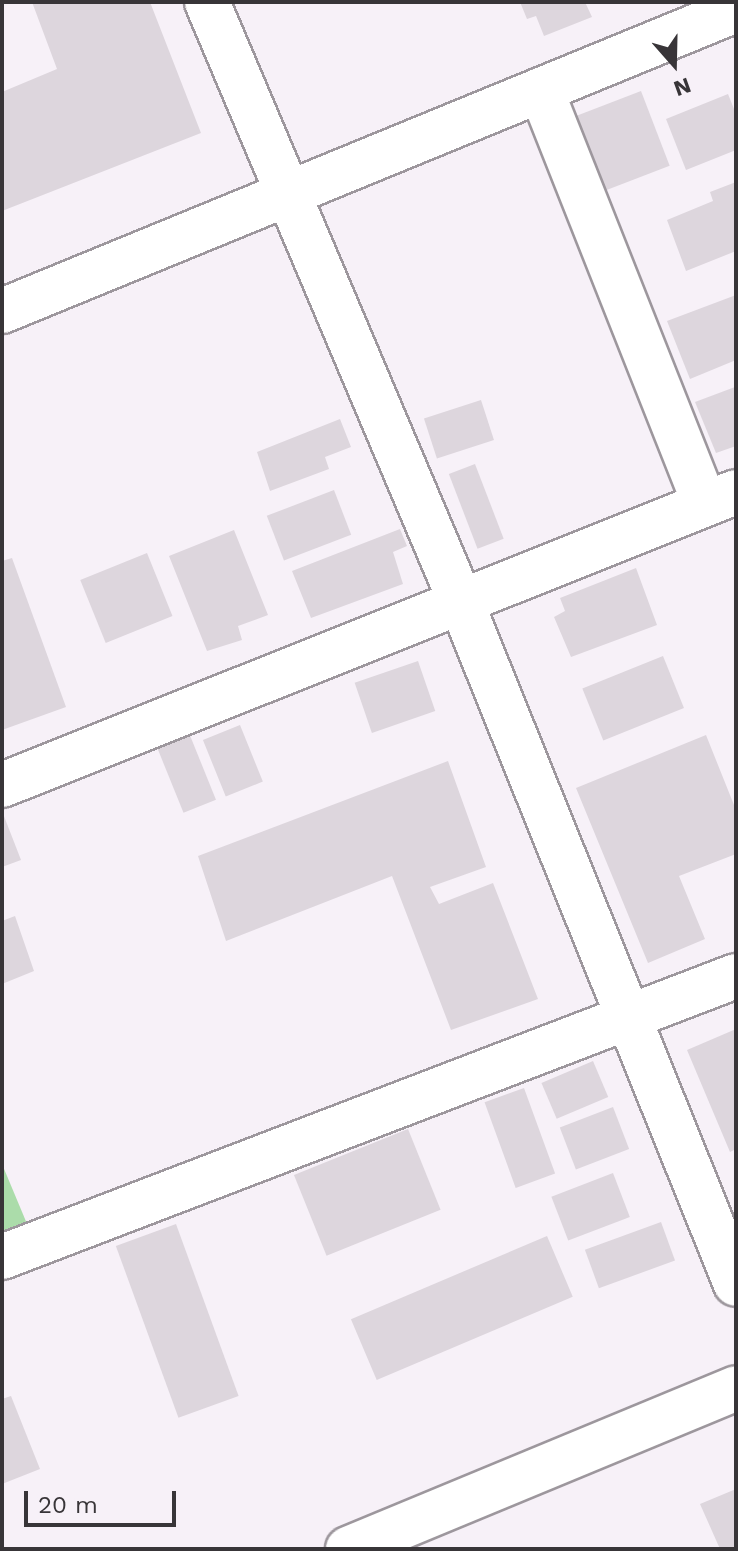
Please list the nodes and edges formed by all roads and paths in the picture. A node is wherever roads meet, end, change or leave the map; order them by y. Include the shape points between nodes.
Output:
1 (207, 2) edge
2 (736, 10) edge
3 (541, 90) junction
4 (287, 194) junction
5 (2, 311) edge
6 (721, 498) edge
7 (461, 602) junction
8 (2, 785) edge
9 (736, 976) edge
10 (630, 1021) junction
11 (2, 1257) edge
12 (736, 1284) edge
13 (736, 1388) edge
14 (348, 1549) edge

1 - 4 street
2 - 3 street
3 - 4 street
3 - 6 street
4 - 5 street
4 - 7 street
6 - 7 street
7 - 8 street
7 - 10 street
9 - 10 street
10 - 11 street
10 - 12 street
13 - 14 street

